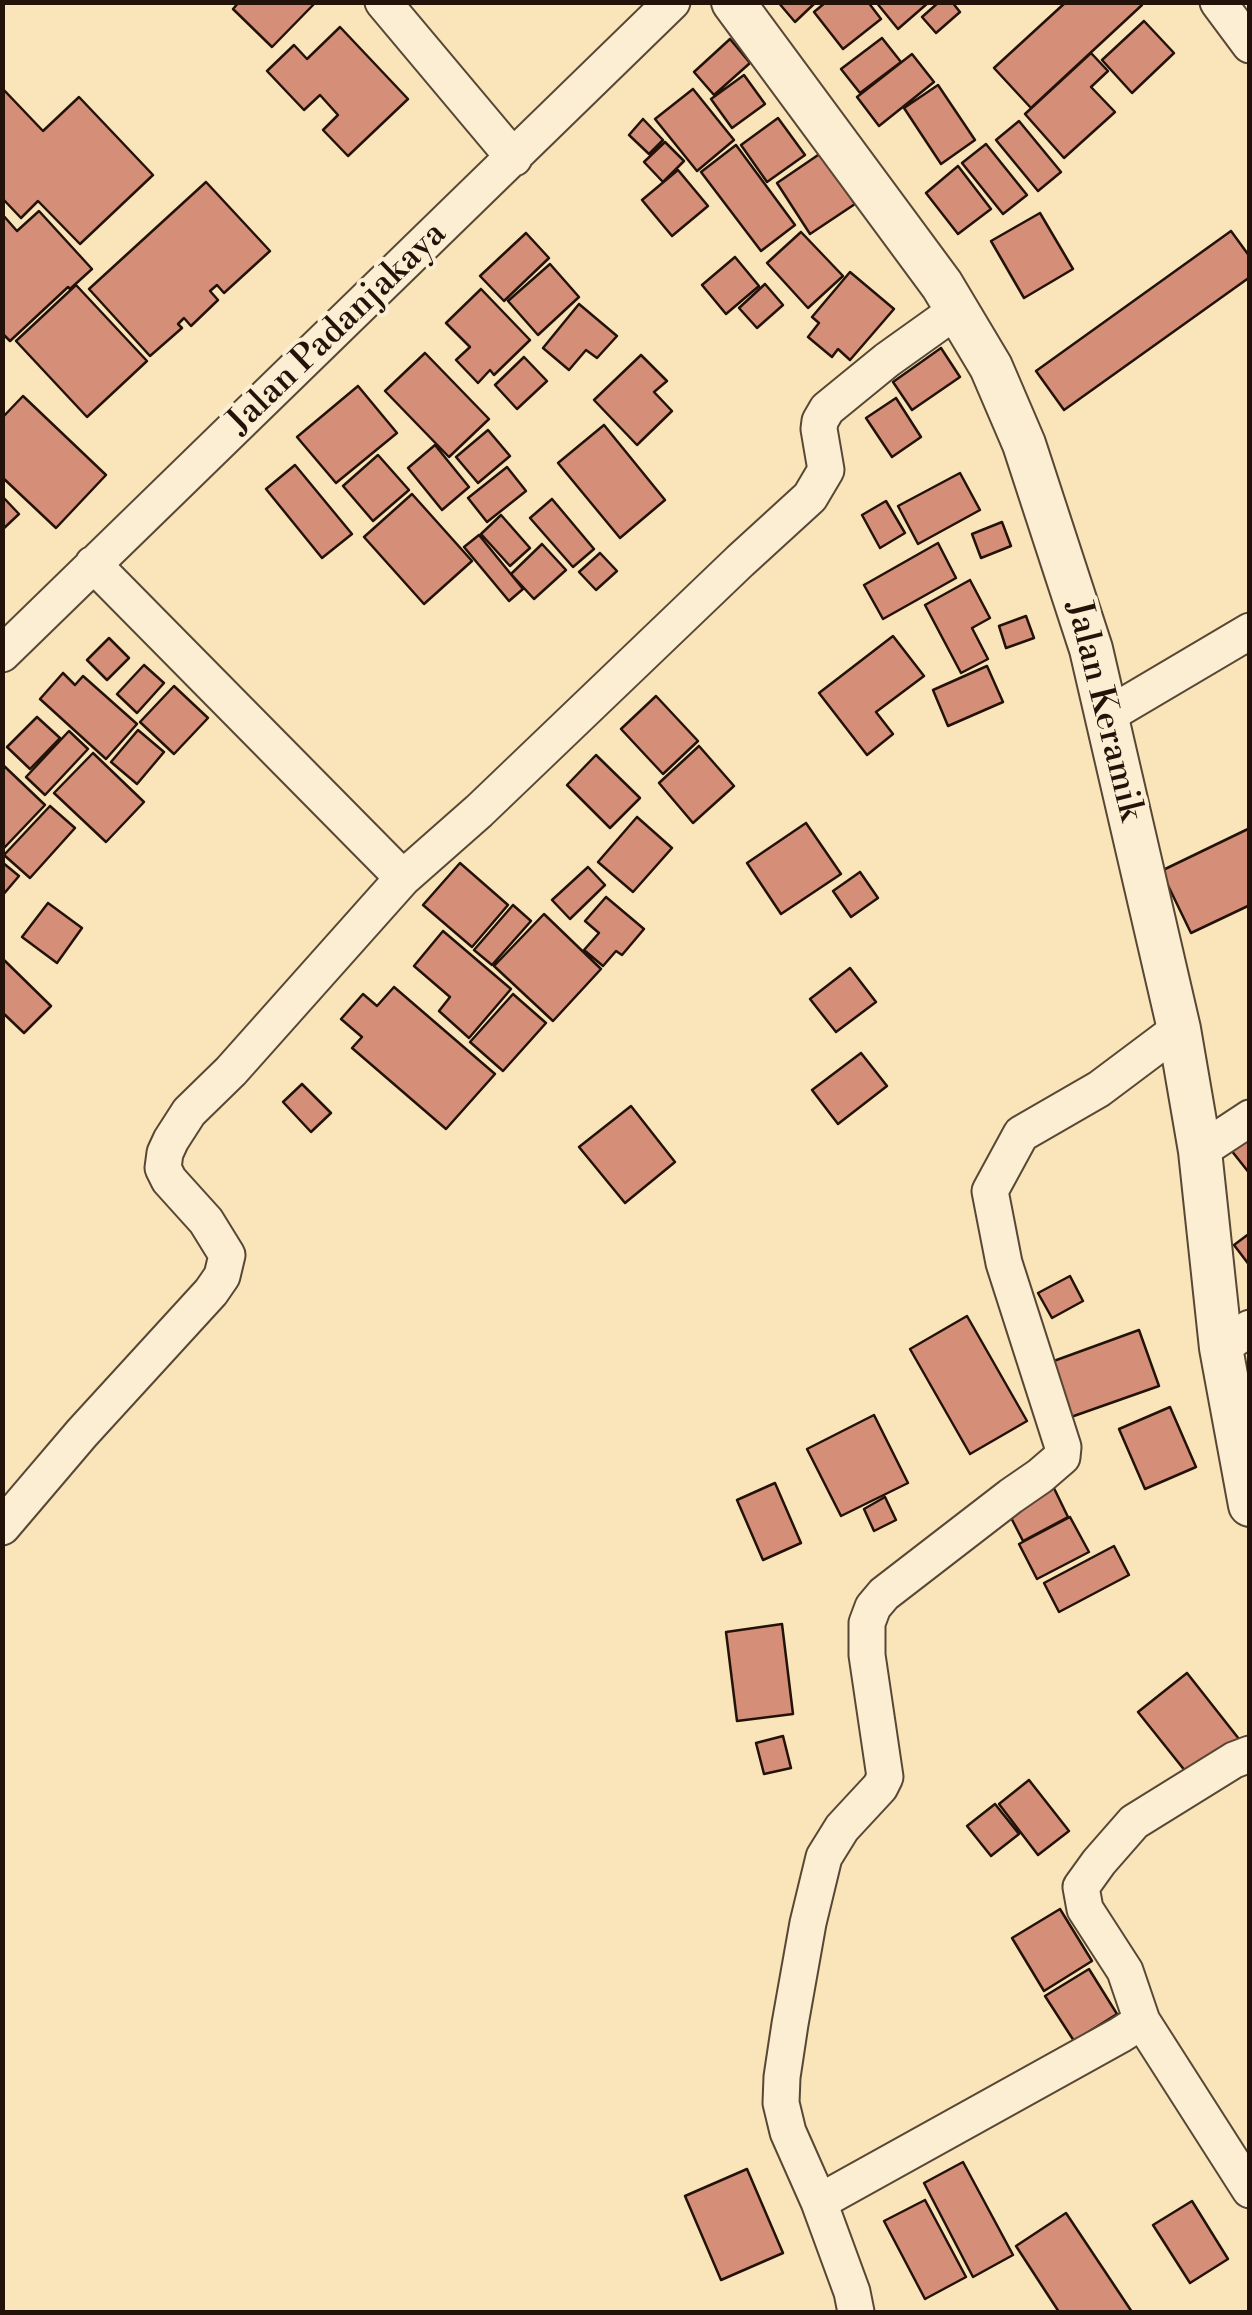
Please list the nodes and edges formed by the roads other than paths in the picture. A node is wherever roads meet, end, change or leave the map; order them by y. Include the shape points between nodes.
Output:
1 (383, 2) edge
2 (672, 2) edge
3 (733, 2) edge
4 (1218, 2) edge
5 (1250, 45) edge
6 (514, 158) junction
7 (958, 310) junction
8 (93, 564) junction
9 (1250, 631) edge
10 (2, 654) edge
11 (1108, 715) junction
12 (403, 878) junction
13 (1179, 1029) junction
14 (1250, 1118) edge
15 (1200, 1151) junction
16 (1235, 1338) edge
17 (1250, 1505) edge
18 (2, 1526) edge
19 (1250, 1754) edge
20 (1142, 2021) junction
21 (1250, 2190) edge
22 (818, 2202) junction
23 (856, 2312) edge

1 - 6 street
2 - 6 street, Jalan Padanjakaya
3 - 7 street, Jalan Keramik
4 - 5 street
6 - 8 street, Jalan Padanjakaya
7 - 11 street, Jalan Keramik via 992,367 1024,444
7 - 12 street via 826,409 819,429 826,470 810,497
8 - 10 street, Jalan Padanjakaya
8 - 12 street
9 - 11 street
11 - 13 street, Jalan Keramik
12 - 18 street via 189,1112 171,1140 165,1175 227,1255 222,1276
13 - 15 street, Jalan Keramik
13 - 22 street via 1021,1134 990,1191 1004,1263 1064,1447 1055,1464 884,1594 867,1622 885,1776 824,1857 782,2077 788,2132
14 - 15 street
15 - 16 street, Jalan Keramik
16 - 17 street, Jalan Keramik
19 - 20 street via 1134,1822 1081,1887 1084,1909 1125,1971
20 - 21 street
20 - 22 street
22 - 23 street

